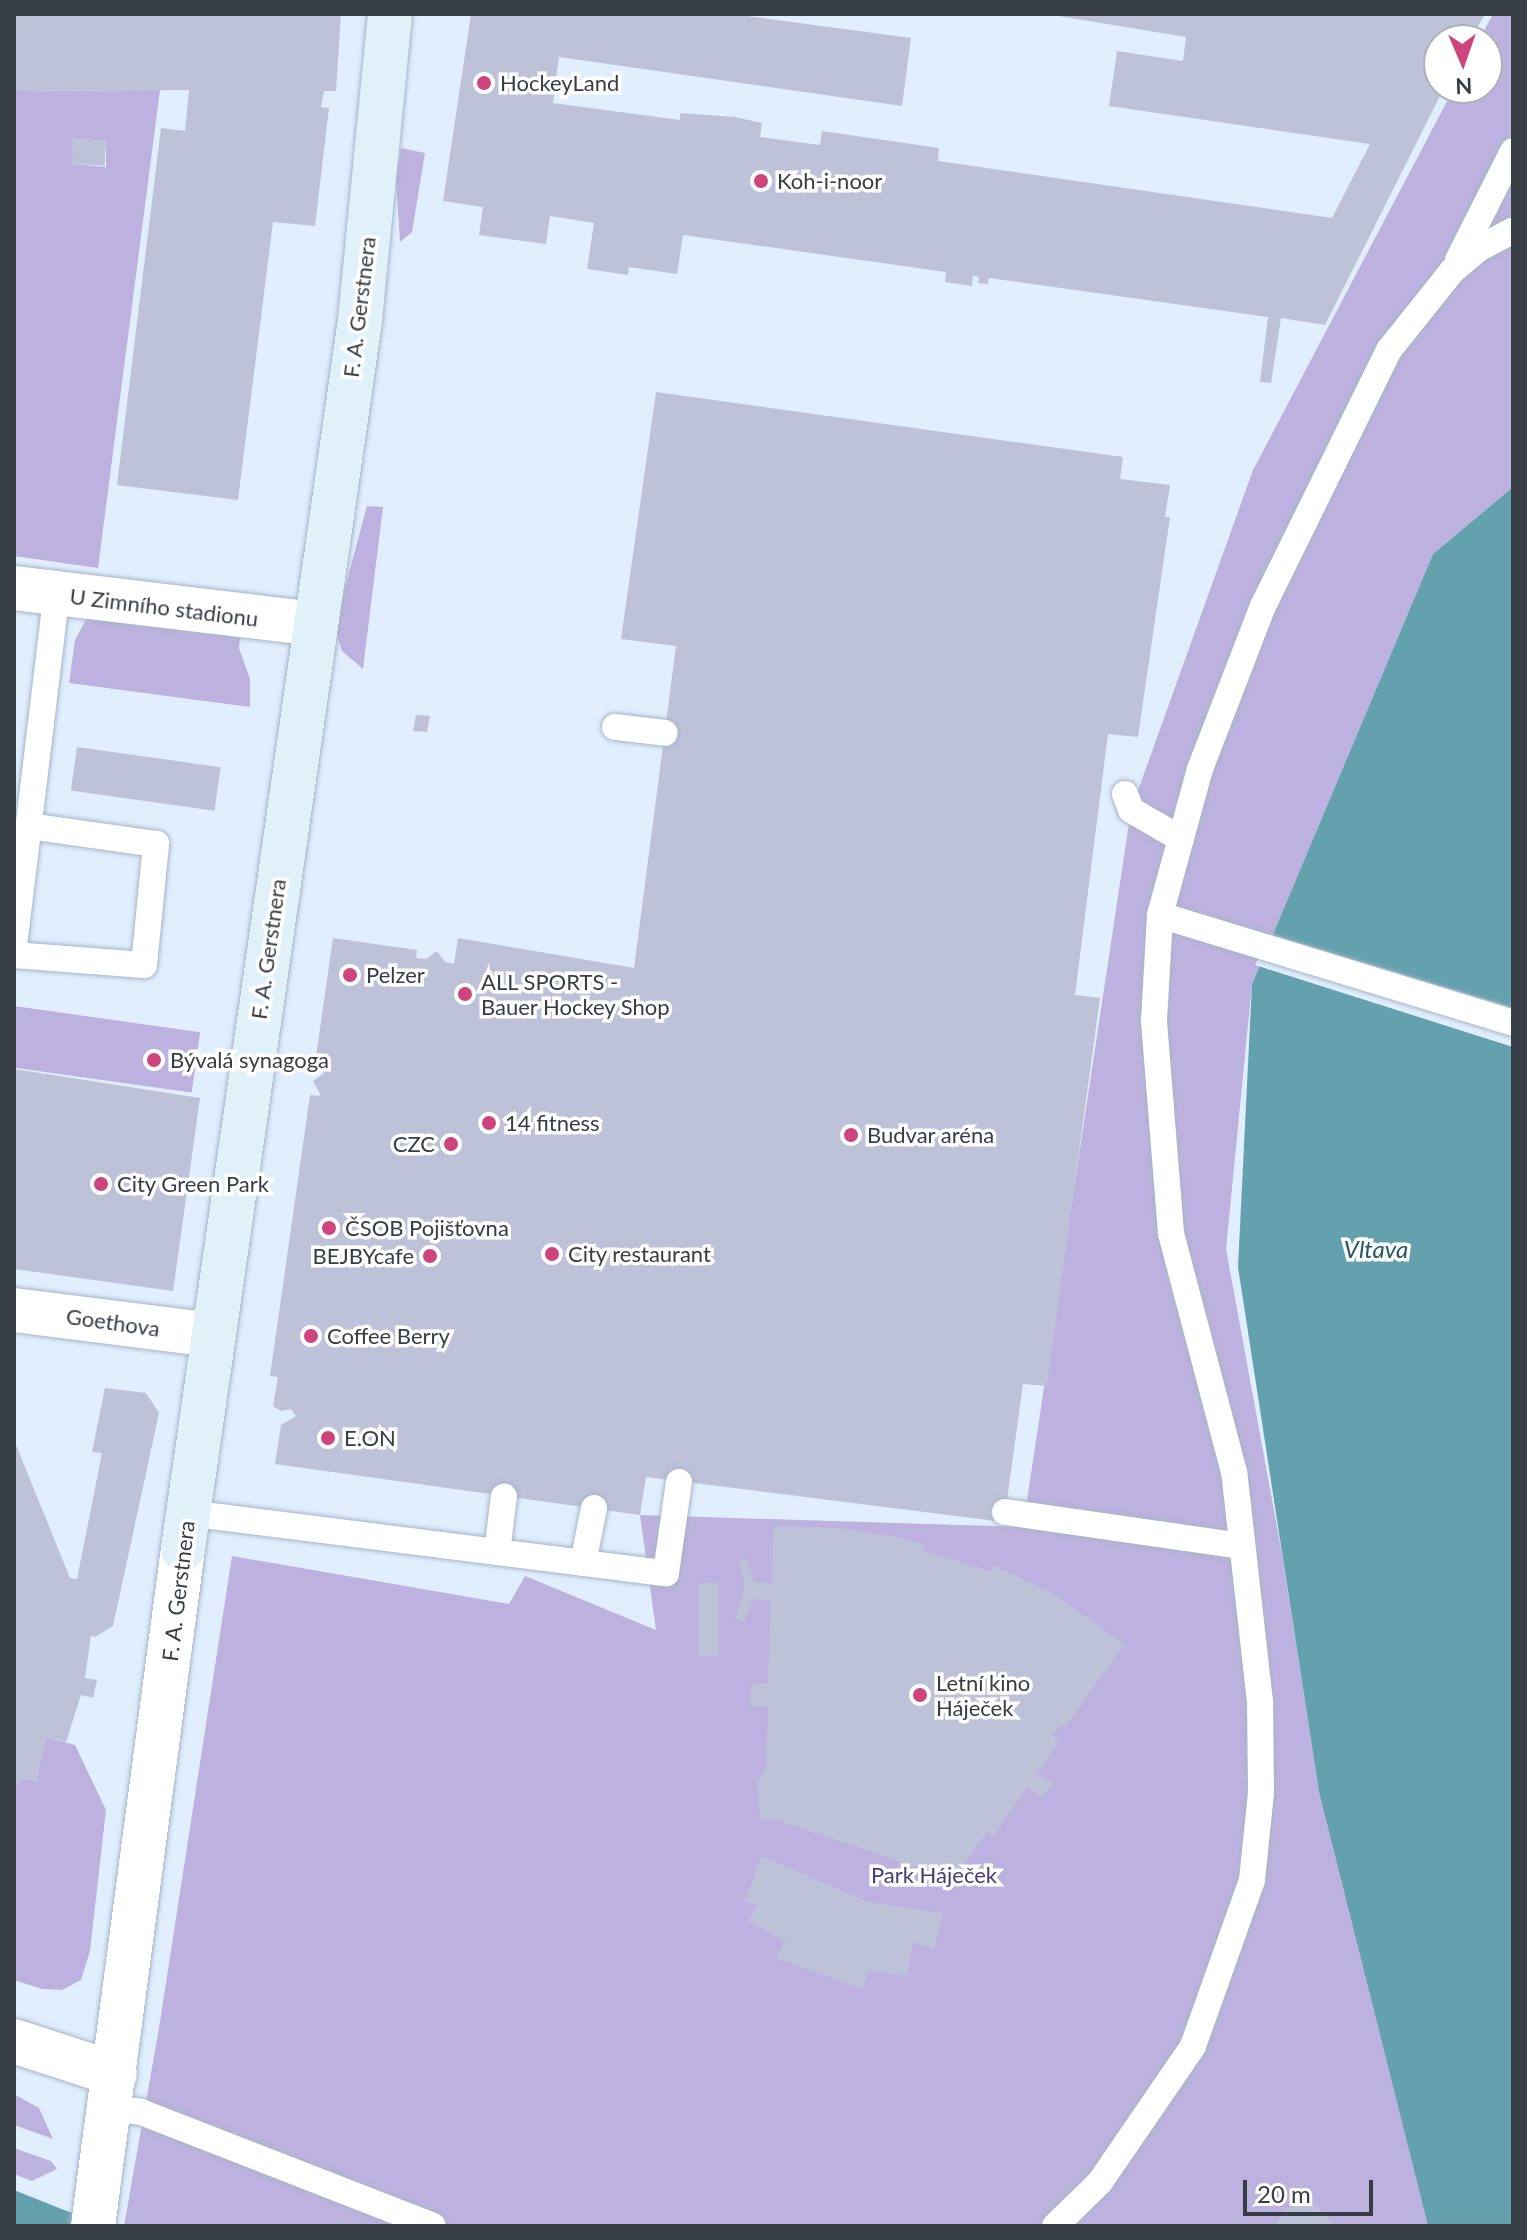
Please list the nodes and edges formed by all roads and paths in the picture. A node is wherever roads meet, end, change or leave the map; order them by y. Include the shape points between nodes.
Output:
1 (390, 14) edge
2 (1513, 151) edge
3 (1513, 230) edge
4 (1452, 271) junction
5 (14, 588) edge
6 (57, 593) junction
7 (315, 624) junction
8 (615, 727) dead end
9 (665, 733) dead end
10 (1125, 794) dead end
11 (28, 826) junction
12 (1181, 839) junction
13 (1169, 918) junction
14 (14, 946) edge
15 (14, 955) edge
16 (1513, 1023) edge
17 (14, 1310) edge
18 (211, 1335) junction
19 (679, 1482) dead end
20 (504, 1496) dead end
21 (594, 1508) dead end
22 (1005, 1512) dead end
23 (185, 1531) junction
24 (1242, 1546) junction
25 (497, 1552) junction
26 (583, 1563) junction
27 (14, 2041) edge
28 (112, 2091) junction
29 (94, 2223) edge
30 (433, 2226) edge
31 (1055, 2226) edge

1 - 7 street, F. A. Gerstnera via 360,320
2 - 4 lane
3 - 4 lane
4 - 12 lane via 1389,350 1263,606 1200,769
5 - 6 street, U Zimního stadionu
6 - 7 street, U Zimního stadionu
6 - 11 lane
7 - 18 street, F. A. Gerstnera
8 - 9 lane
10 - 12 lane via 1131,810
11 - 14 lane
11 - 15 lane via 156,844 144,965
12 - 13 lane
13 - 16 lane
13 - 24 lane via 1154,1020 1171,1233 1234,1472
17 - 18 street, Goethova
18 - 23 street, F. A. Gerstnera
19 - 26 lane via 666,1573
20 - 25 lane
21 - 26 lane
22 - 24 lane
23 - 25 lane
23 - 28 street, F. A. Gerstnera
24 - 31 lane via 1260,1702 1261,1793 1252,1880 1193,2046 1100,2182
25 - 26 lane
27 - 28 street
28 - 29 street, F. A. Gerstnera
28 - 30 lane via 141,2112

